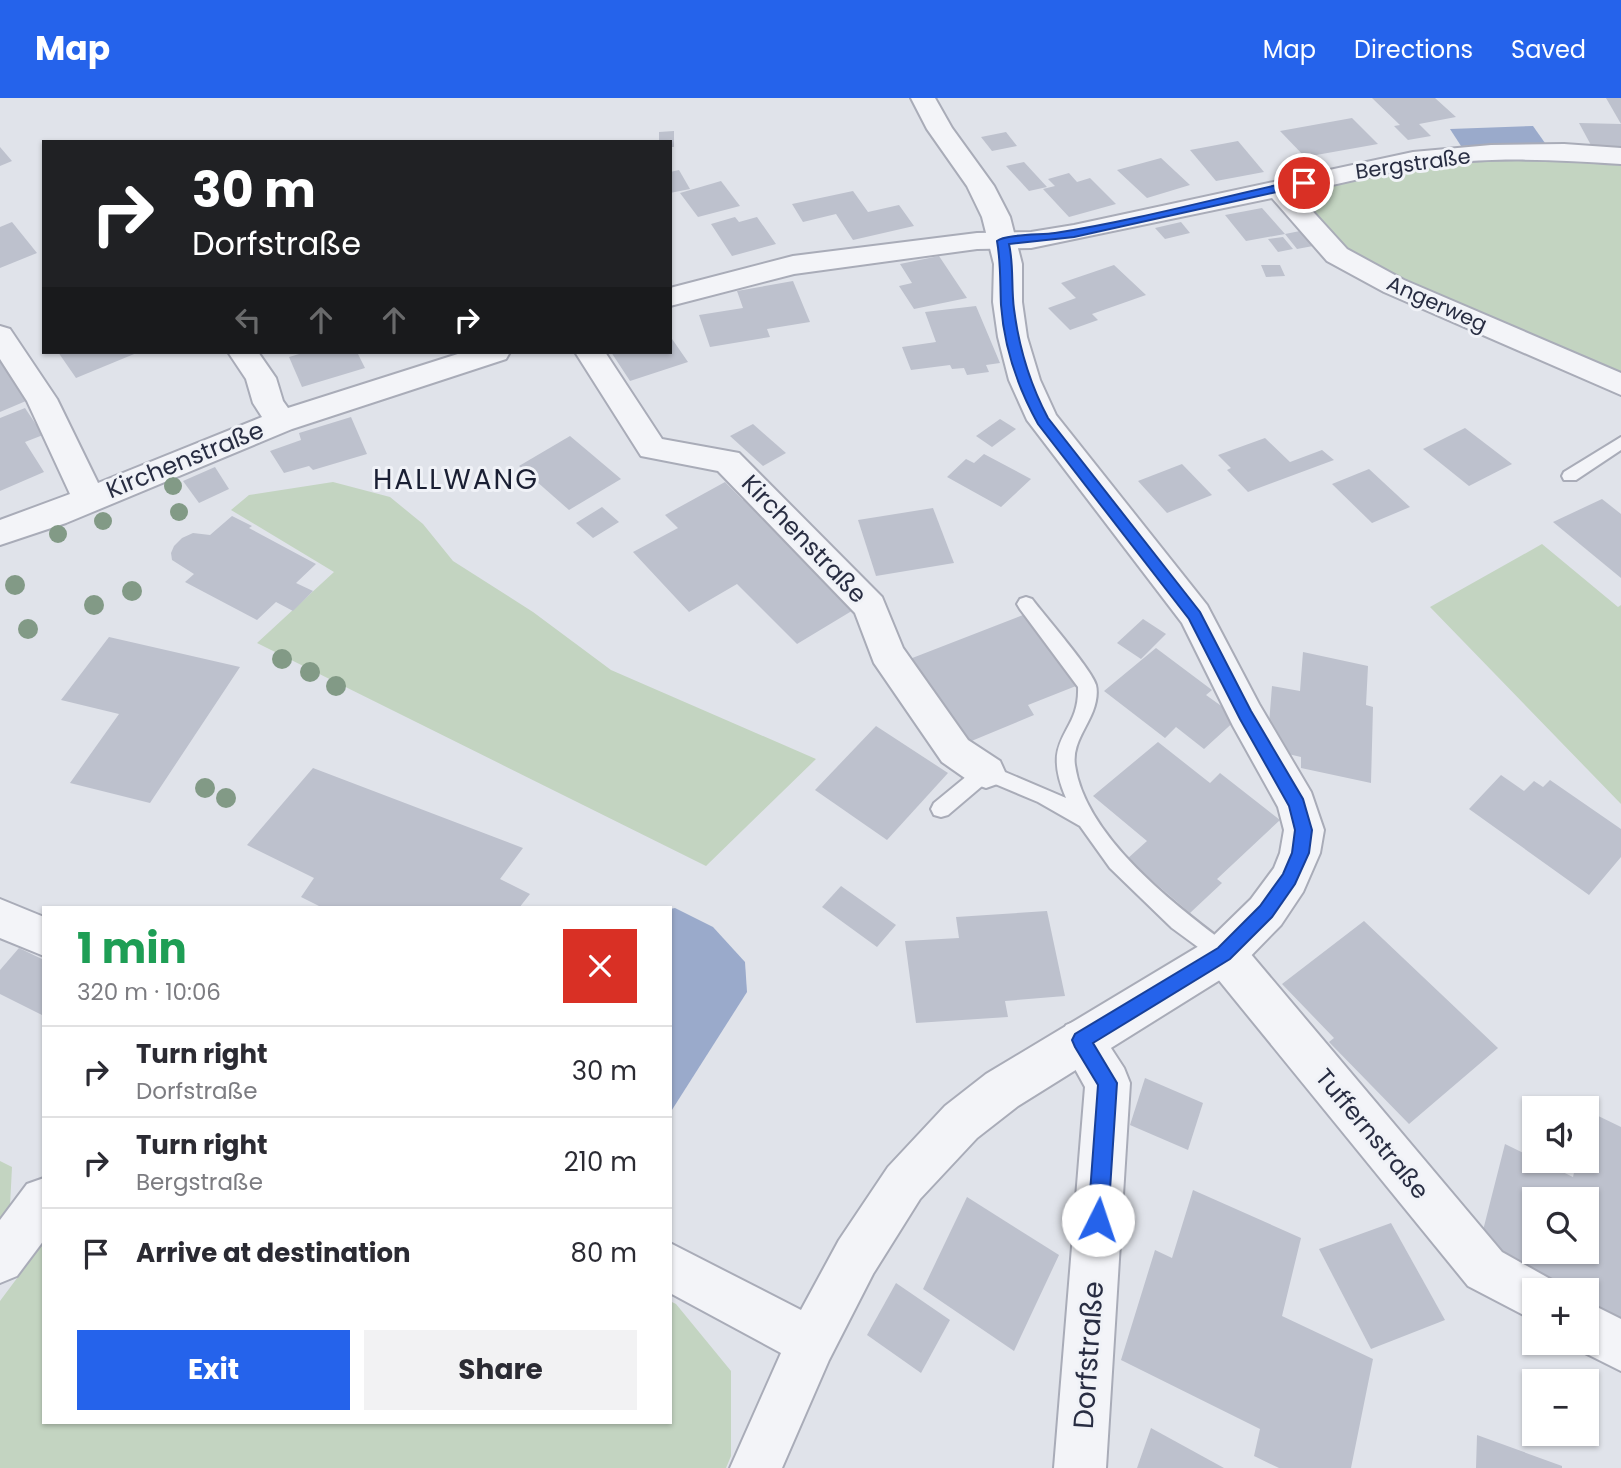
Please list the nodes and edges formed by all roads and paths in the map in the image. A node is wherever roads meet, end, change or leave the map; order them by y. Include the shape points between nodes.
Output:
1 (923, 98) edge
2 (1621, 156) edge
3 (1276, 188) junction
4 (1003, 241) junction
5 (672, 296) edge
6 (0, 336) edge
7 (244, 354) edge
8 (489, 354) edge
9 (591, 354) edge
10 (1621, 385) edge
11 (281, 421) junction
12 (1621, 442) edge
13 (1570, 476) dead end
14 (89, 499) junction
15 (0, 533) edge
16 (1026, 604) dead end
17 (986, 772) junction
18 (941, 809) dead end
19 (1087, 820) junction
20 (0, 918) edge
21 (42, 935) edge
22 (1224, 954) junction
23 (1082, 1040) junction
24 (42, 1204) edge
25 (0, 1259) edge
26 (672, 1268) edge
27 (1522, 1290) edge
28 (1599, 1334) edge
29 (811, 1342) junction
30 (1621, 1346) edge
31 (757, 1468) edge
32 (1080, 1468) edge

1 - 4 street via 942,134 983,189
2 - 3 street, Bergstraße via 1492,153 1413,160
3 - 4 street, Bergstraße via 1074,233
3 - 10 street, Angerweg via 1336,256
4 - 5 street via 793,265
4 - 22 street via 1014,346 1043,421 1195,615 1297,804 1304,830 1289,879 1266,912
6 - 14 street, Kirchenstraße via 42,399
7 - 11 street, Kirchenstraße
8 - 11 street, Kirchenstraße
9 - 17 street, Kirchenstraße via 652,448 728,461 870,606 887,653 955,751
11 - 14 street, Kirchenstraße
12 - 13 lane
14 - 15 street, Kirchenstraße
16 - 19 lane via 1087,685 1089,698 1065,756 1073,794
17 - 18 lane
17 - 19 lane via 1045,796
19 - 22 lane via 1117,862 1179,921
20 - 21 street
22 - 23 street
22 - 27 street, Tuffernstraße via 1485,1269
23 - 29 street via 961,1122 904,1183 856,1257
23 - 32 street, Dorfstraße via 1108,1083
24 - 25 street
26 - 29 street
28 - 30 street
29 - 31 street

